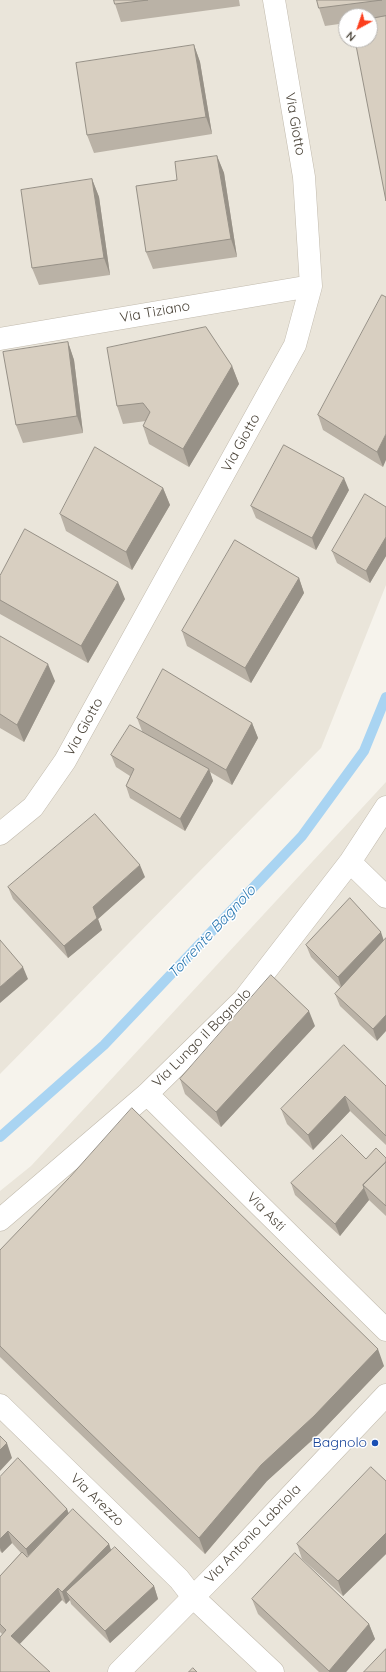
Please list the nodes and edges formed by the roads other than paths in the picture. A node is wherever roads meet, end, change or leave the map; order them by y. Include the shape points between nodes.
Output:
1 (274, 0) edge
2 (311, 286) junction
3 (0, 339) edge
4 (386, 807) edge
5 (0, 834) edge
6 (350, 862) junction
7 (386, 897) edge
8 (147, 1094) junction
9 (0, 1220) edge
10 (386, 1330) edge
11 (386, 1395) edge
12 (0, 1405) edge
13 (193, 1597) junction
14 (119, 1672) edge
15 (273, 1672) edge

1 - 2 street, Via Giotto via 304,177
2 - 3 street, Via Tiziano
2 - 5 street, Via Giotto via 295,345 65,760 33,807
4 - 6 street, Via Lungo il Bagnolo
6 - 7 street
6 - 8 street, Via Lungo il Bagnolo via 244,999
8 - 9 street, Via Lungo il Bagnolo
8 - 10 street, Via Asti
11 - 13 street, Via Antonio Labriola
12 - 13 street, Via Arezzo via 173,1574
13 - 14 street, Via Antonio Labriola
13 - 15 street, Via Arezzo

